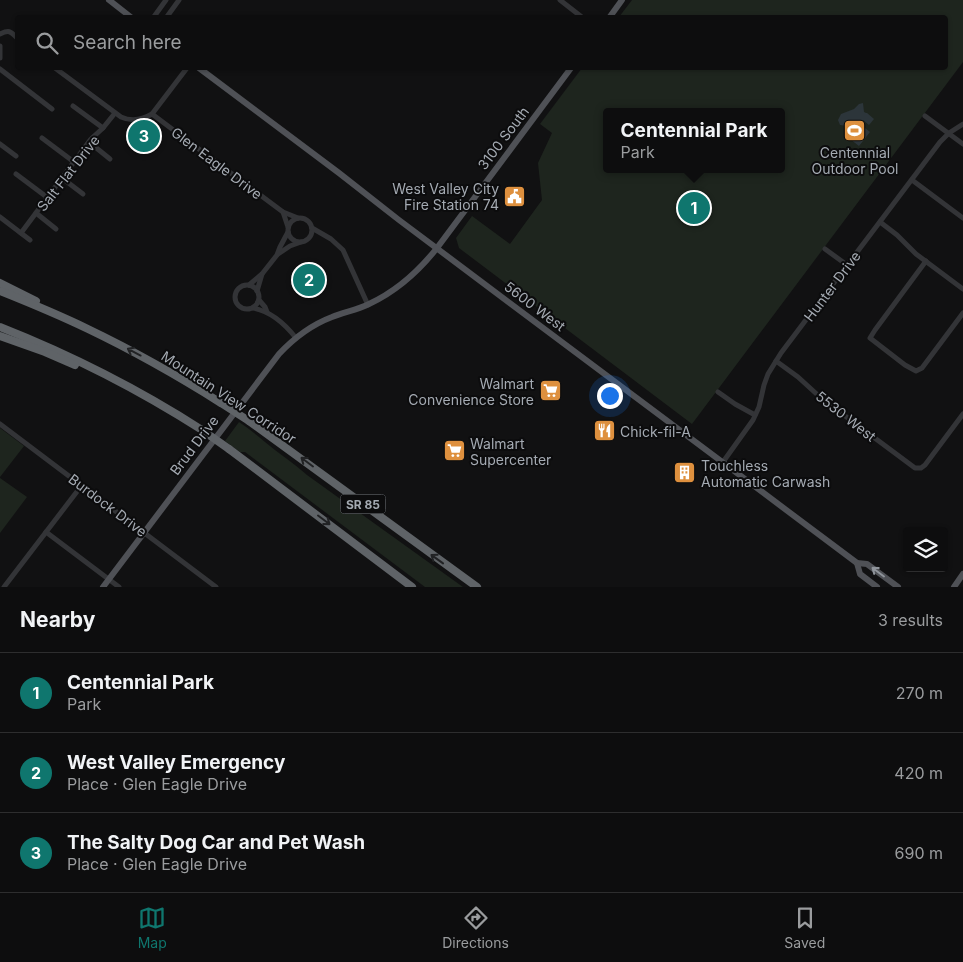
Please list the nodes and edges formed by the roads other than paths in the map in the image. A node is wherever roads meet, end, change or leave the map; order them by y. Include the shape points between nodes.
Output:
1 (108, 0) edge
2 (166, 0) edge
3 (179, 0) edge
4 (560, 0) edge
5 (619, 1) edge
6 (128, 15) edge
7 (155, 15) edge
8 (168, 15) edge
9 (579, 15) edge
10 (611, 15) edge
11 (0, 34) edge
12 (15, 37) edge
13 (0, 46) edge
14 (0, 58) edge
15 (0, 70) edge
16 (58, 70) edge
17 (185, 70) edge
18 (201, 70) edge
19 (570, 70) edge
20 (73, 106) dead end
21 (52, 109) dead end
22 (115, 113) junction
23 (152, 114) junction
24 (925, 116) dead end
25 (963, 124) edge
26 (103, 128) junction
27 (949, 133) junction
28 (42, 138) dead end
29 (89, 142) junction
30 (0, 144) edge
31 (963, 144) edge
32 (16, 156) dead end
33 (110, 159) dead end
34 (74, 162) junction
35 (16, 174) dead end
36 (62, 178) junction
37 (912, 180) junction
38 (84, 194) dead end
39 (48, 198) junction
40 (283, 212) junction
41 (36, 213) junction
42 (0, 217) edge
43 (298, 218) junction
44 (963, 218) edge
45 (880, 222) junction
46 (56, 228) dead end
47 (312, 228) junction
48 (288, 230) junction
49 (21, 233) junction
50 (324, 235) junction
51 (311, 236) junction
52 (30, 240) dead end
53 (302, 242) junction
54 (437, 248) junction
55 (825, 249) dead end
56 (277, 255) junction
57 (926, 261) junction
58 (848, 265) junction
59 (262, 274) junction
60 (0, 283) edge
61 (249, 285) junction
62 (963, 289) edge
63 (0, 291) edge
64 (257, 291) junction
65 (259, 300) junction
66 (368, 305) junction
67 (253, 308) junction
68 (267, 312) junction
69 (963, 312) edge
70 (62, 317) junction
71 (0, 327) edge
72 (0, 336) edge
73 (296, 338) junction
74 (776, 361) junction
75 (718, 392) dead end
76 (963, 414) edge
77 (178, 415) junction
78 (756, 415) junction
79 (0, 424) edge
80 (723, 462) junction
81 (82, 485) junction
82 (46, 532) junction
83 (144, 532) junction
84 (857, 563) junction
85 (963, 574) edge
86 (109, 579) junction
87 (4, 587) edge
88 (103, 587) edge
89 (119, 587) edge
90 (216, 587) edge
91 (412, 587) edge
92 (477, 587) edge
93 (877, 587) edge
94 (898, 587) edge
95 (954, 587) edge

1 - 6 main road
2 - 7 street
3 - 8 street
4 - 9 street
5 - 10 main road
11 - 12 street via 9,32
13 - 14 street
15 - 21 street
16 - 22 street
17 - 23 street
18 - 54 main road, 5600 West
19 - 54 main road, 3100 South
20 - 26 street
22 - 23 street via 130,120 141,120
22 - 26 street, Salt Flat Drive
23 - 40 street, Glen Eagle Drive
24 - 27 street
25 - 27 street, Hunter Drive
26 - 29 street, Salt Flat Drive
27 - 31 street
27 - 37 street, Hunter Drive
28 - 34 street
29 - 33 street
29 - 34 street, Salt Flat Drive
30 - 32 street
34 - 36 street, Salt Flat Drive
35 - 39 street
36 - 38 street
36 - 39 street, Salt Flat Drive
37 - 44 street
37 - 45 street, Hunter Drive
39 - 41 street, Salt Flat Drive
40 - 43 street, Glen Eagle Drive
40 - 48 street
41 - 46 street
41 - 49 street, Salt Flat Drive
42 - 49 street
43 - 47 street via 308,220
43 - 48 street via 292,221
45 - 57 street
45 - 58 street, Hunter Drive
47 - 50 street
47 - 51 street
48 - 53 street via 293,240
48 - 56 street
49 - 52 street
50 - 51 street
50 - 66 street via 344,252
51 - 53 street
53 - 56 street
54 - 66 main road, Brud Drive via 410,278
54 - 80 main road, 5600 West
55 - 58 street
56 - 59 street
57 - 62 street
57 - 69 street via 870,338 918,371
58 - 74 street, Hunter Drive
59 - 61 street
59 - 64 street
60 - 70 highway
61 - 64 street
61 - 67 street via 237,289 235,300 238,306
63 - 70 highway, Mountain View Corridor / SR 85
64 - 65 street
65 - 67 street
65 - 68 street
66 - 73 main road, Brud Drive via 322,321
67 - 68 street
68 - 73 street
92 -> 70 highway, Mountain View Corridor / SR 85, bridge via 249,421 142,356
71 - 77 highway, SR 85 via 87,365
72 - 77 highway via 78,366
73 - 83 main road, Brud Drive via 269,367
74 - 76 street, 5530 West via 918,469
74 - 78 street, Hunter Drive via 766,380
75 - 78 street
77 -> 91 highway, SR 85, bridge via 229,449
78 - 80 street, Hunter Drive
79 - 81 street, Burdock Drive
80 - 84 main road, 5600 West
81 - 82 street
81 - 83 street, Burdock Drive
82 - 86 street
82 - 87 street
83 - 86 main road, Brud Drive
83 - 90 street, Burdock Drive
84 - 93 main road, 5600 West via 860,574
94 -> 84 main road, 5600 West via 867,564
85 - 95 main road
86 - 88 main road, Brud Drive
86 - 89 street

